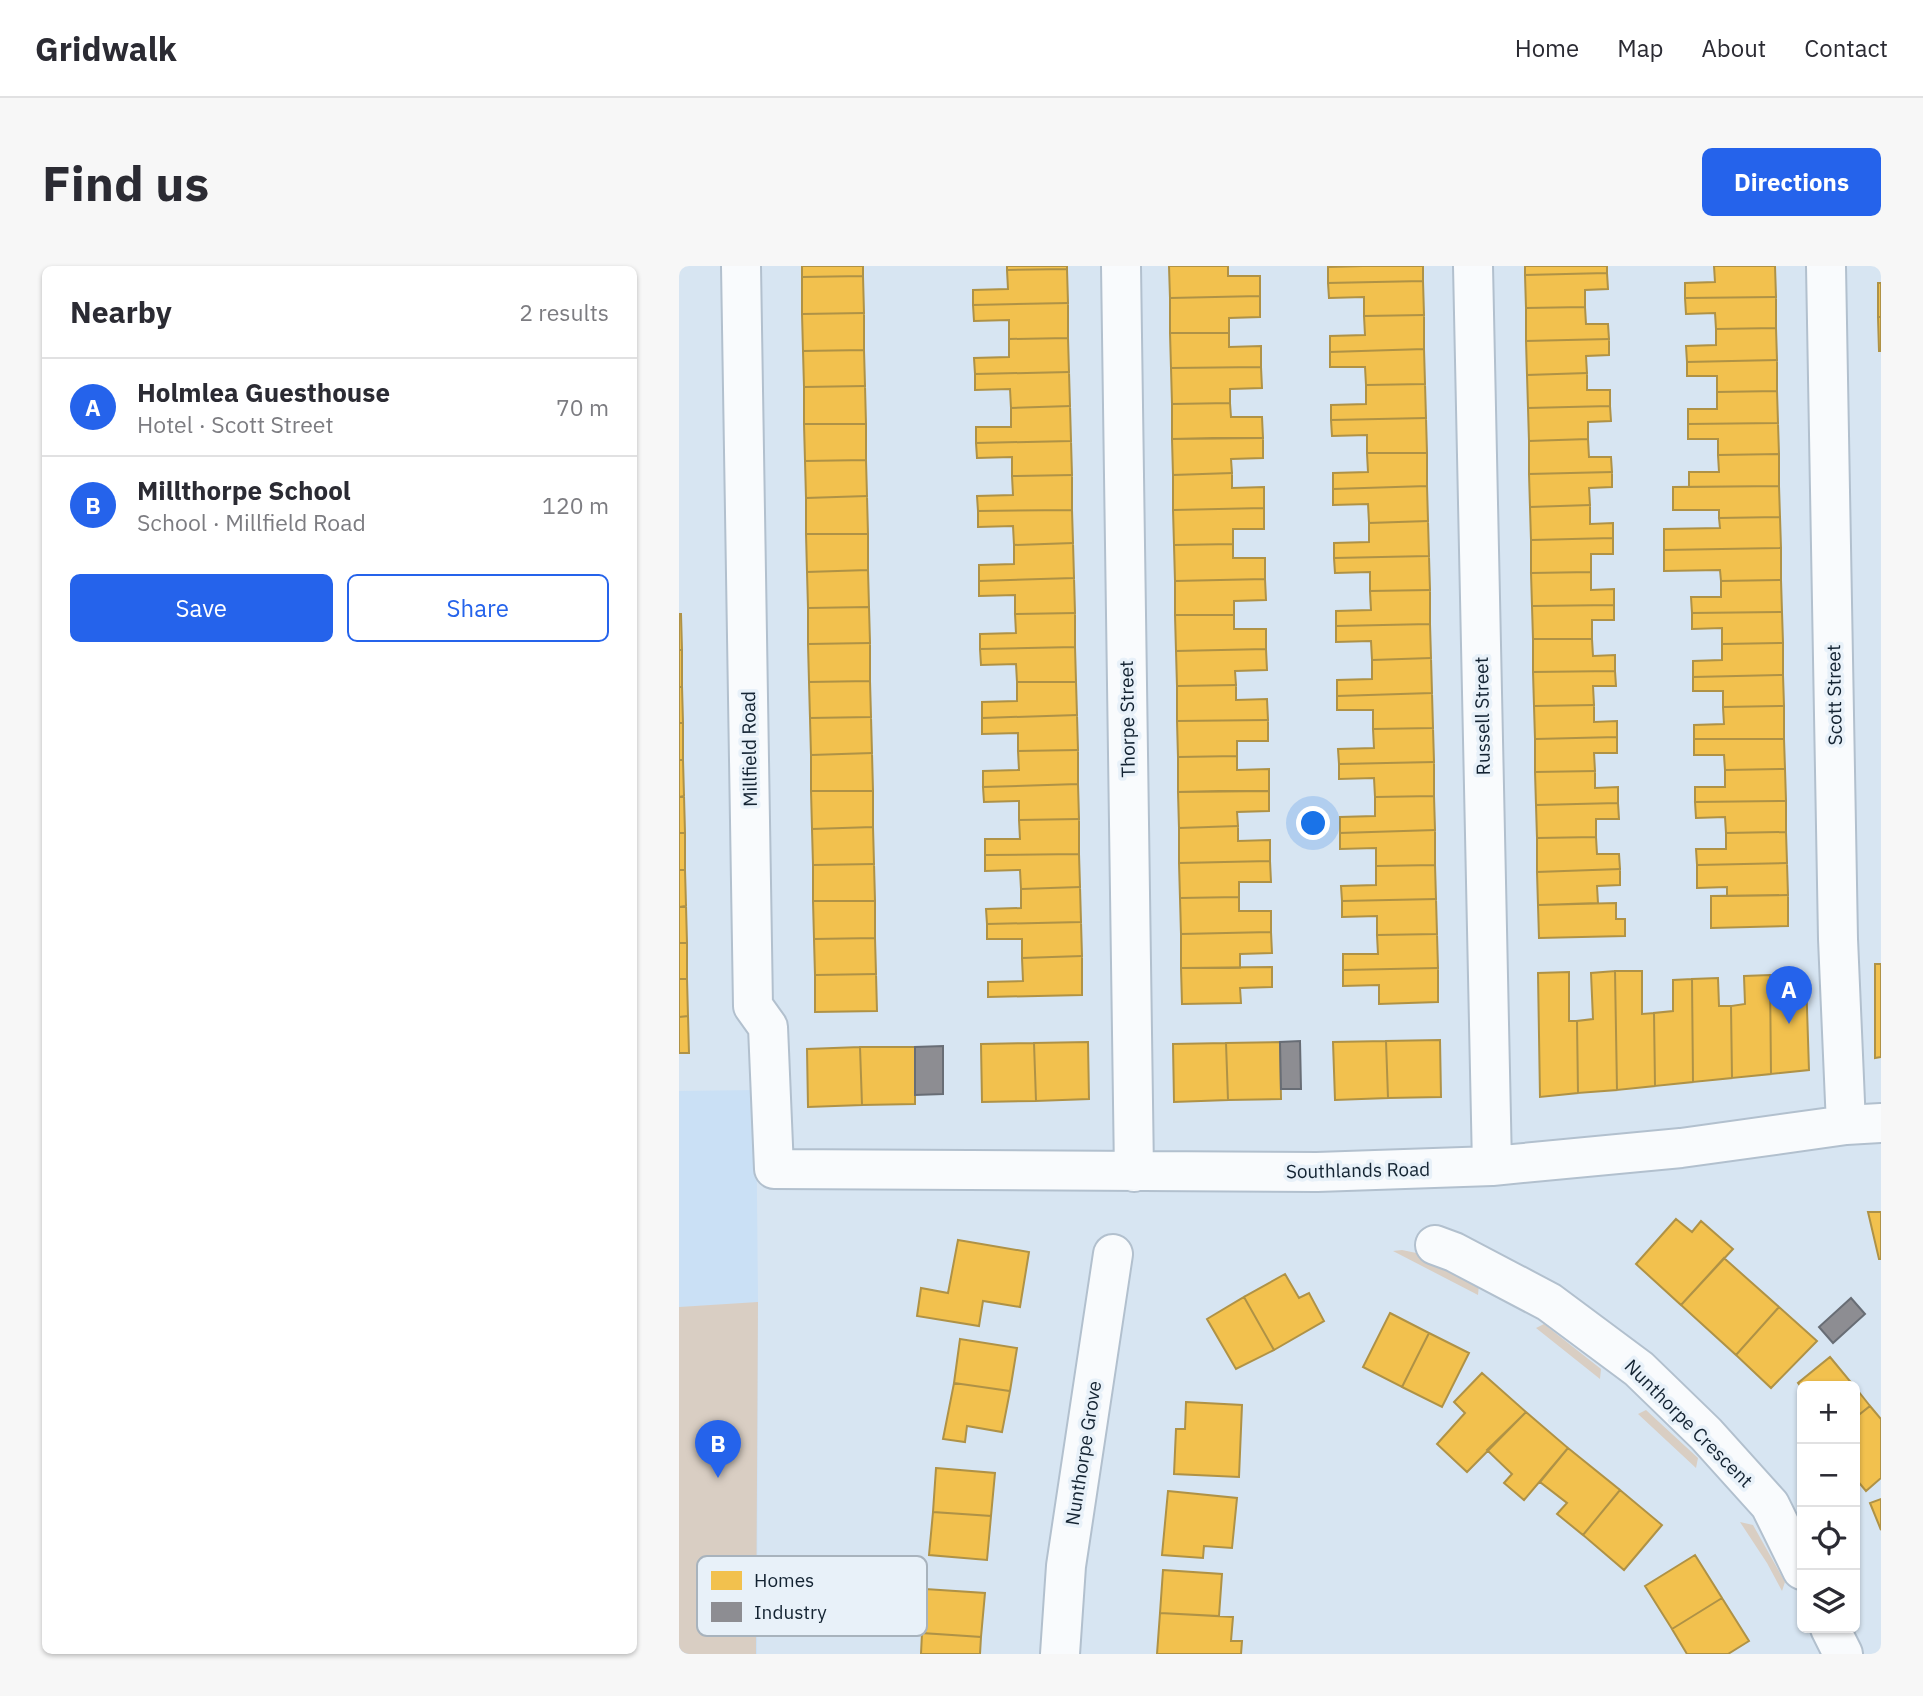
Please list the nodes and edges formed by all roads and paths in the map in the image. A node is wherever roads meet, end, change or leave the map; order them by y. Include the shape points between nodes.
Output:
1 (741, 266) edge
2 (1121, 266) edge
3 (1473, 266) edge
4 (1826, 266) edge
5 (1864, 1124) edge
6 (1492, 1166) junction
7 (832, 1170) joint
8 (1134, 1172) junction
9 (1434, 1245) dead end
10 (1113, 1254) dead end
11 (1797, 1560) edge
12 (1833, 1633) edge
13 (1060, 1654) edge
14 (1843, 1654) edge

1 - 7 street, Millfield Road via 753,1006 768,1027 774,1169
2 - 8 street, Thorpe Street
3 - 6 street, Russell Street
4 - 5 street, Scott Street via 1838,940
5 - 6 street, Southlands Road
6 - 8 street, Southlands Road
7 - 8 street, Southlands Road
9 - 11 street, Nunthorpe Crescent via 1549,1302 1639,1369 1770,1505
10 - 13 street, Nunthorpe Grove via 1066,1566
12 - 14 street

